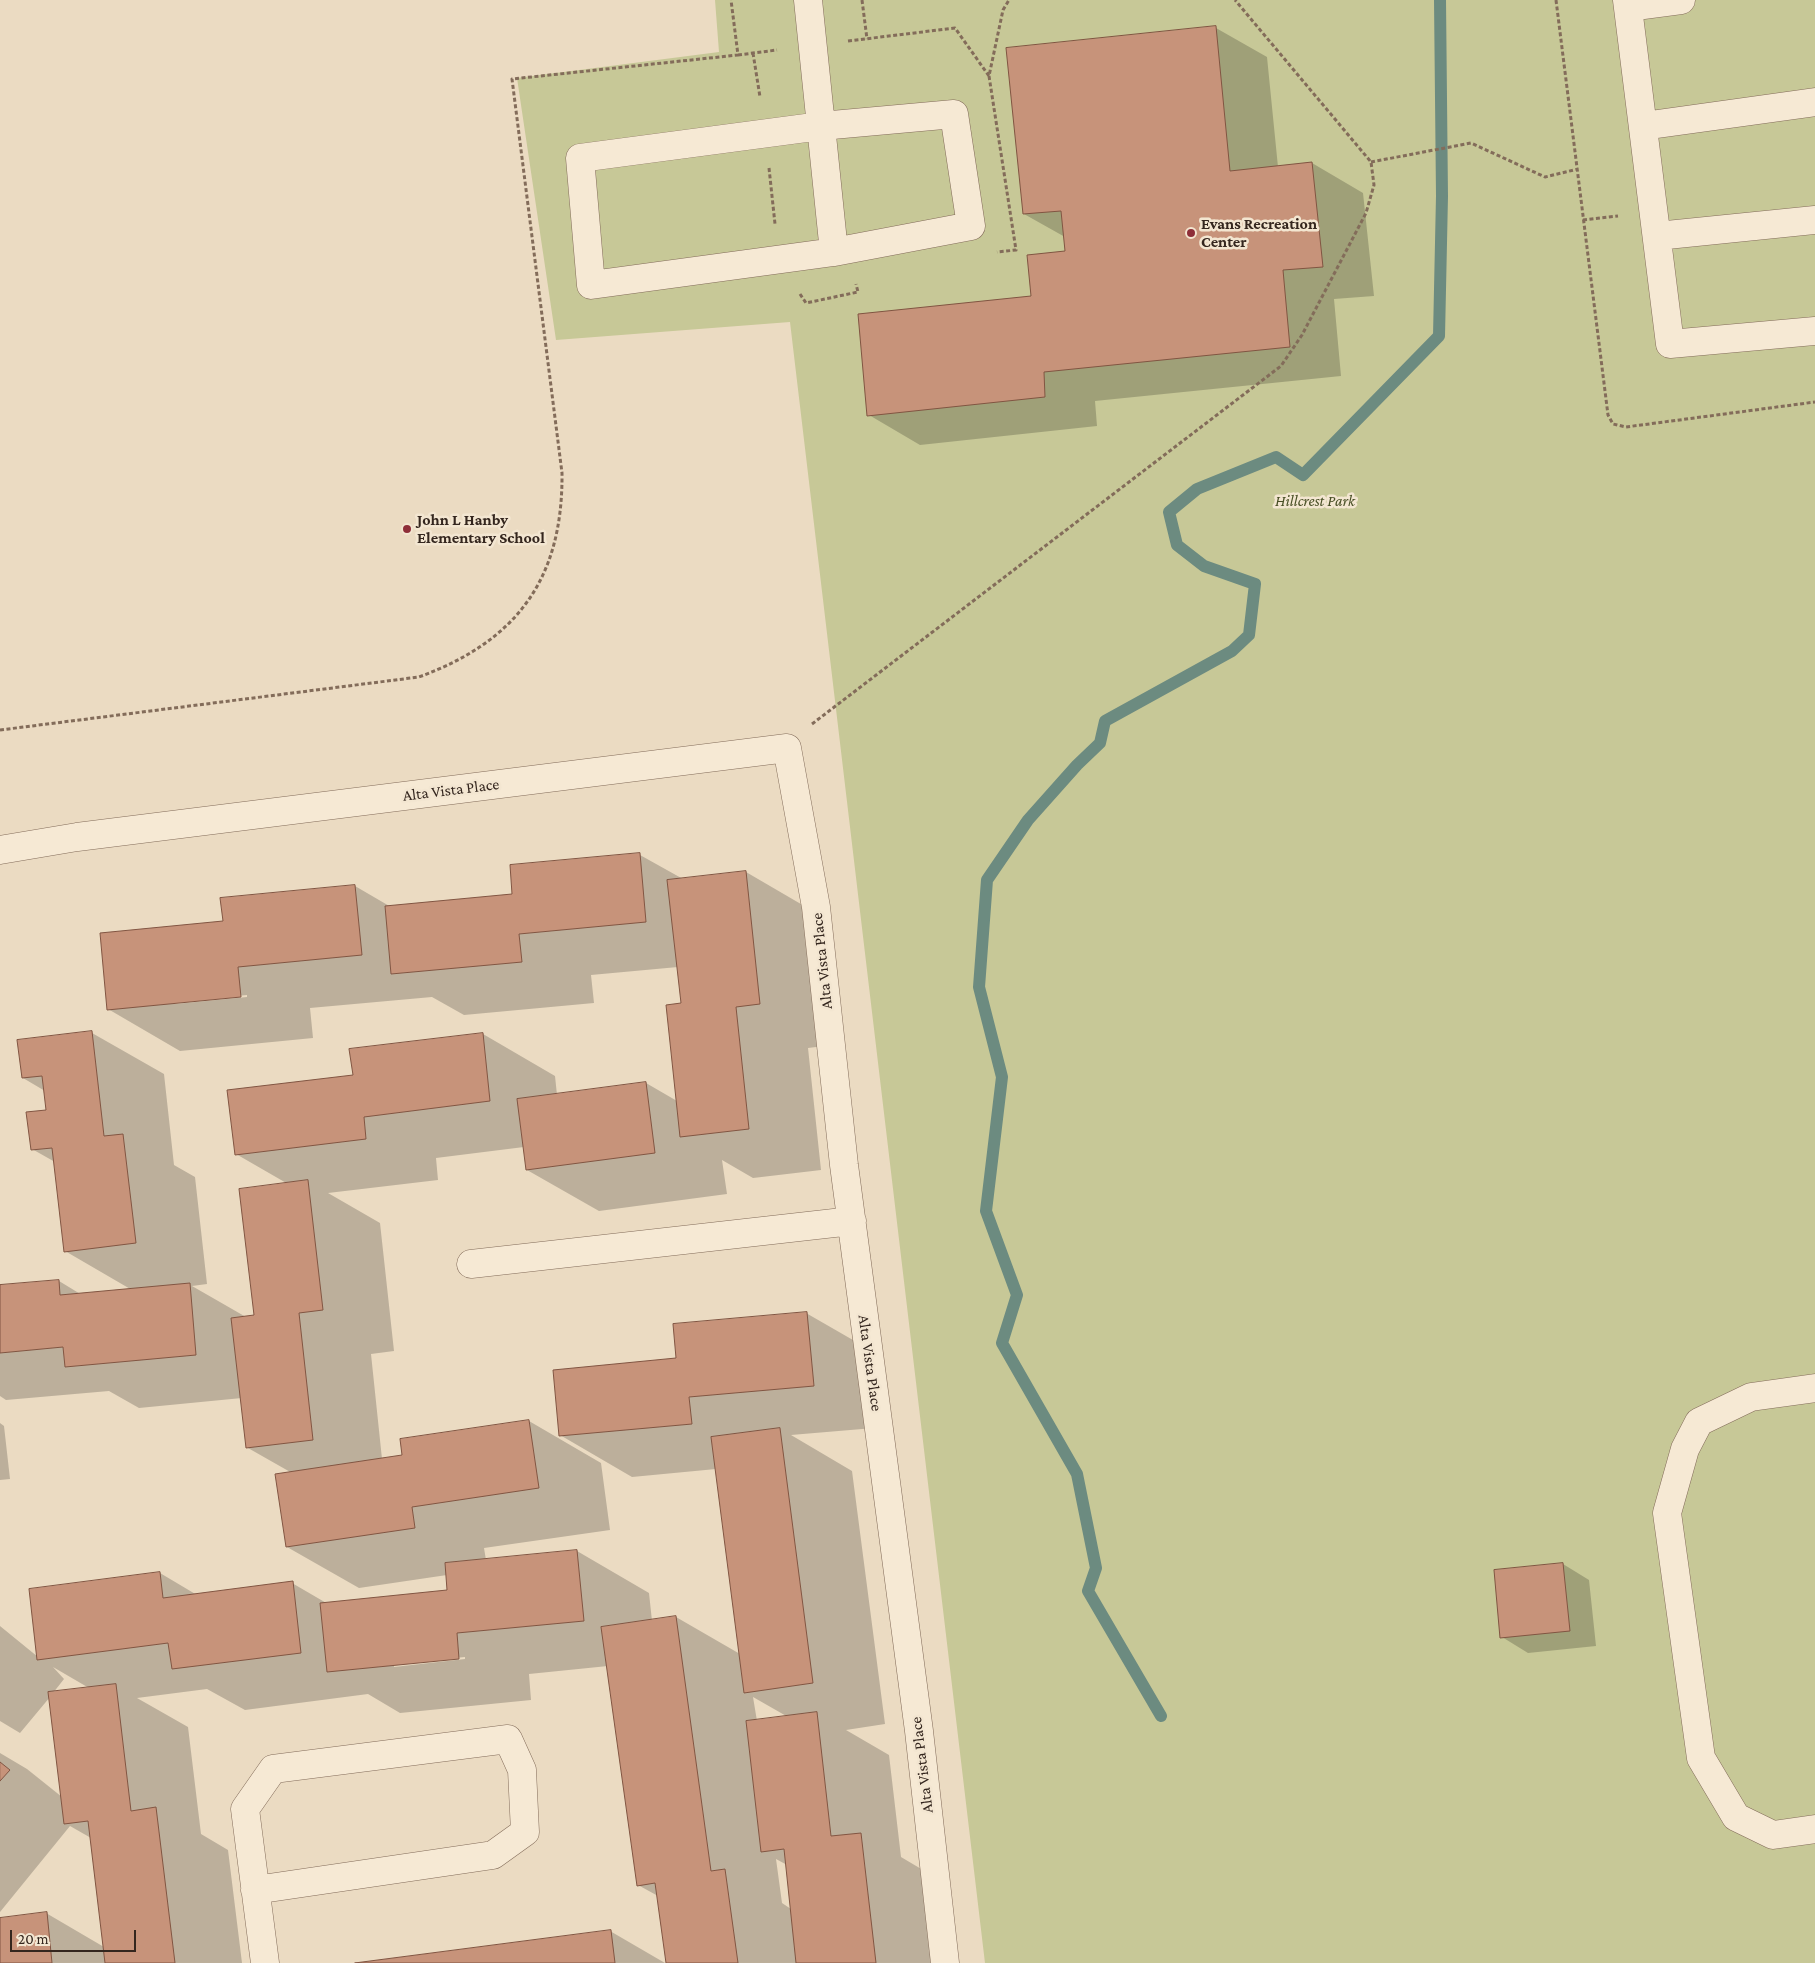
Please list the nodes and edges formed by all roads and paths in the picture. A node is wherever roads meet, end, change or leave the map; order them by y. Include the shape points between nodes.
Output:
1 (731, 0) edge
2 (808, 0) edge
3 (862, 0) edge
4 (1009, 0) edge
5 (1235, 0) edge
6 (1681, 0) edge
7 (1628, 3) edge
8 (867, 39) junction
9 (813, 45) junction
10 (738, 55) junction
11 (1815, 102) edge
12 (821, 126) junction
13 (1643, 126) junction
14 (1371, 162) junction
15 (1578, 169) dead end
16 (1815, 220) edge
17 (1657, 236) junction
18 (834, 252) junction
19 (1815, 331) edge
20 (0, 730) edge
21 (787, 748) junction
22 (0, 850) edge
23 (852, 1221) junction
24 (471, 1264) dead end
25 (1815, 1388) edge
26 (1815, 1829) edge
27 (256, 1890) junction
28 (265, 1963) edge
29 (945, 1963) edge

1 - 10 path
2 - 9 street
3 - 8 path
4 - 8 path via 1003,10 989,76 955,28
5 - 14 path
6 - 7 street
7 - 13 street
8 - 9 path
9 - 10 path
9 - 12 street
10 - 20 path via 512,79 562,473 562,506 545,570 530,599 508,626 451,666 419,677
11 - 13 street
12 - 18 street
12 - 18 street via 954,114 971,226
12 - 18 street via 580,158 591,285
13 - 17 street
14 - 15 path via 1471,143 1545,177
14 - 21 path via 1374,185 1366,213 1302,335 1281,366 825,713
16 - 17 street
17 - 19 street via 1670,344
21 - 22 street, Alta Vista Place via 76,837
21 - 23 street, Alta Vista Place via 816,907
23 - 24 street
23 - 29 street, Alta Vista Place via 919,1731
25 - 26 street via 1751,1397 1700,1422 1685,1449 1667,1513 1701,1758 1736,1817 1773,1835
27 - 27 street via 245,1809 273,1769 508,1739 522,1770 525,1832 492,1855
27 - 28 street

